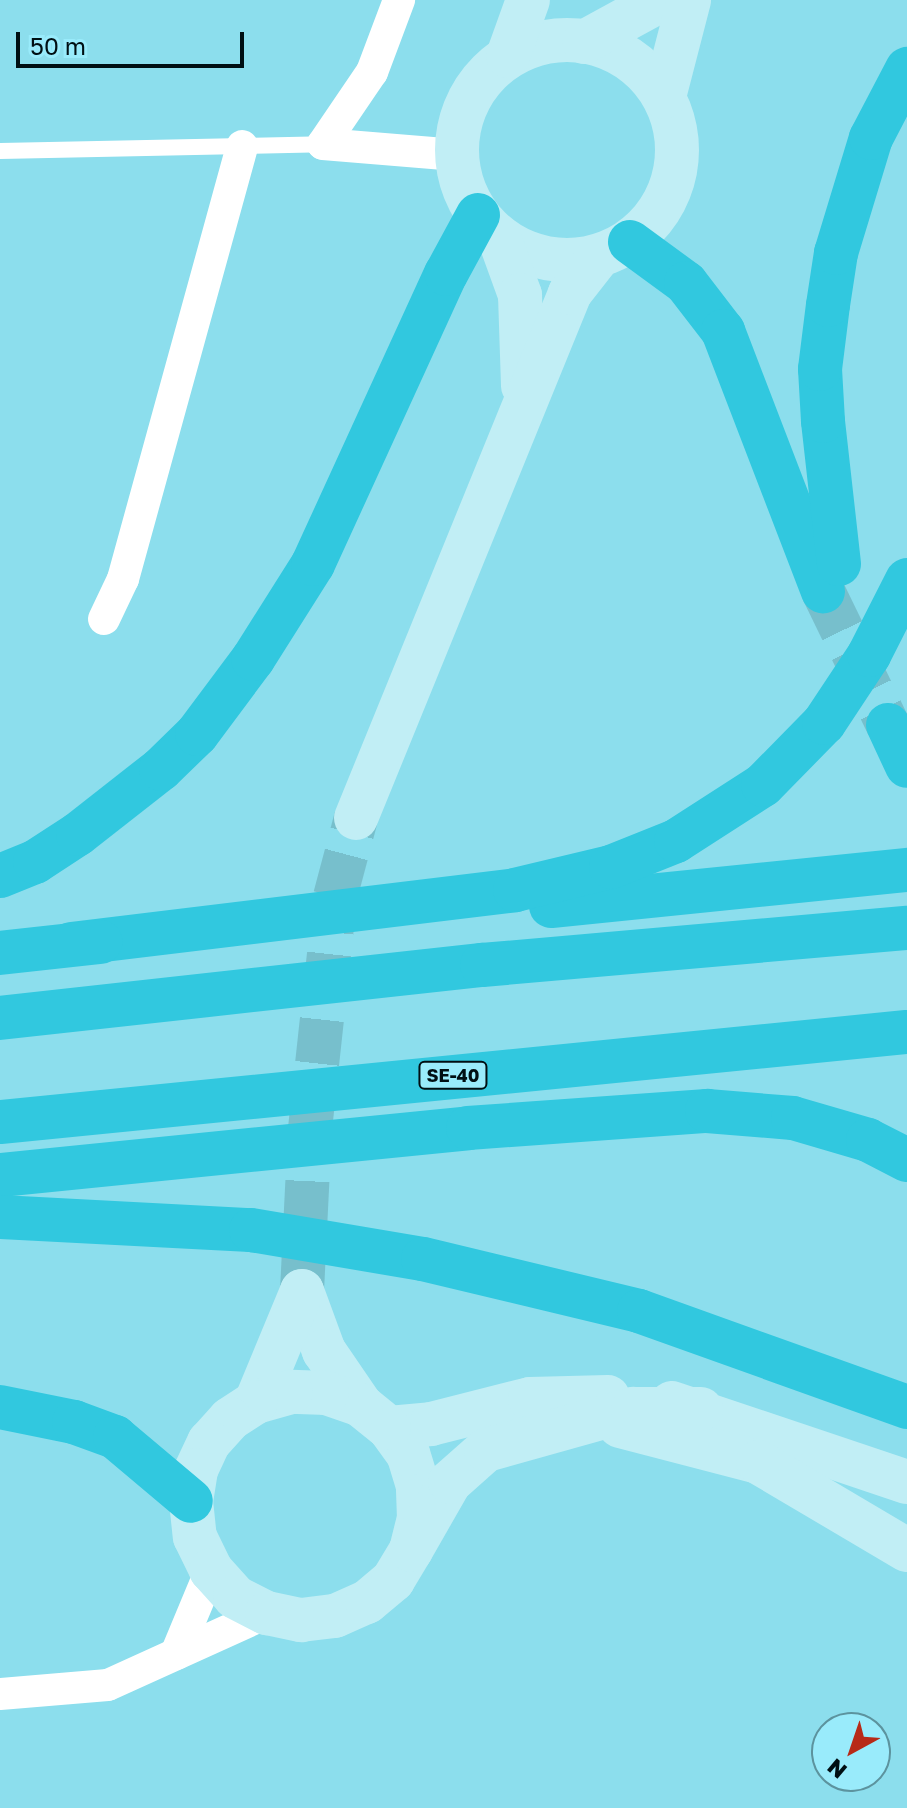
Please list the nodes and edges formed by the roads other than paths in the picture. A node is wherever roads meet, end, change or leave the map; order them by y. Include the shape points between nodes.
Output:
1 (399, 0) edge
2 (528, 0) edge
3 (661, 0) edge
4 (689, 0) edge
5 (584, 42) junction
6 (508, 56) junction
7 (907, 69) edge
8 (664, 97) junction
9 (323, 144) junction
10 (242, 146) junction
11 (0, 151) edge
12 (457, 155) junction
13 (489, 226) junction
14 (614, 249) junction
15 (523, 402) junction
16 (907, 580) edge
17 (104, 619) dead end
18 (888, 725) tunnel mouth
19 (907, 766) edge
20 (356, 818) tunnel mouth
21 (899, 871) edge
22 (0, 876) edge
23 (906, 928) edge
24 (71, 944) junction
25 (0, 953) edge
26 (0, 1018) edge
27 (907, 1032) edge
28 (0, 1122) edge
29 (907, 1160) edge
30 (0, 1175) edge
31 (0, 1217) edge
32 (256, 1402) junction
33 (0, 1407) edge
34 (907, 1407) edge
35 (701, 1409) junction
36 (375, 1416) junction
37 (587, 1420) junction
38 (907, 1482) edge
39 (191, 1501) junction
40 (411, 1550) junction
41 (907, 1550) edge
42 (211, 1570) junction
43 (267, 1613) junction
44 (176, 1654) junction
45 (0, 1694) edge

1 - 9 street via 372,72
2 - 6 street
3 - 5 street
4 - 8 street
5 - 6 street via 535,44
5 - 8 street via 621,53
6 - 12 street via 469,99
7 - 14 highway via 871,138 836,253 828,305 821,395 831,577 723,331 686,283
8 - 14 street via 676,127 675,170 654,219
9 - 10 lane
9 - 12 street
10 - 11 lane
10 - 17 street via 123,579
12 - 13 street via 463,187
13 - 14 street via 547,258
13 - 15 street via 520,295
13 - 22 highway via 446,274 313,564 197,734 78,834 35,862
14 - 15 street via 570,293
15 - 20 street via 497,478
16 - 24 highway via 869,655 824,723 763,785 676,841 611,867 515,890
18 - 19 highway
21 - 24 highway via 523,909
23 - 26 highway via 482,965
24 - 25 highway
27 - 28 highway, SE-40
29 - 30 highway via 868,1140 793,1118 707,1111 525,1122
31 - 34 highway via 251,1230 464,1268 639,1311
32 - 36 street via 291,1392 327,1393
32 - 36 street via 302,1291 324,1351
32 - 39 street via 209,1442 196,1470
33 - 39 highway via 74,1422 115,1437
35 - 36 street via 635,1396 530,1399 431,1424
35 - 37 street via 633,1409
35 - 38 street
36 - 40 street via 408,1454 418,1486 419,1519
37 - 40 street via 486,1450 450,1482
37 - 41 street via 649,1431 758,1462
39 - 42 street via 195,1537
40 - 43 street via 393,1580 356,1607 301,1620
42 - 43 street via 235,1597
42 - 44 street
43 - 44 street
44 - 45 street via 108,1685

